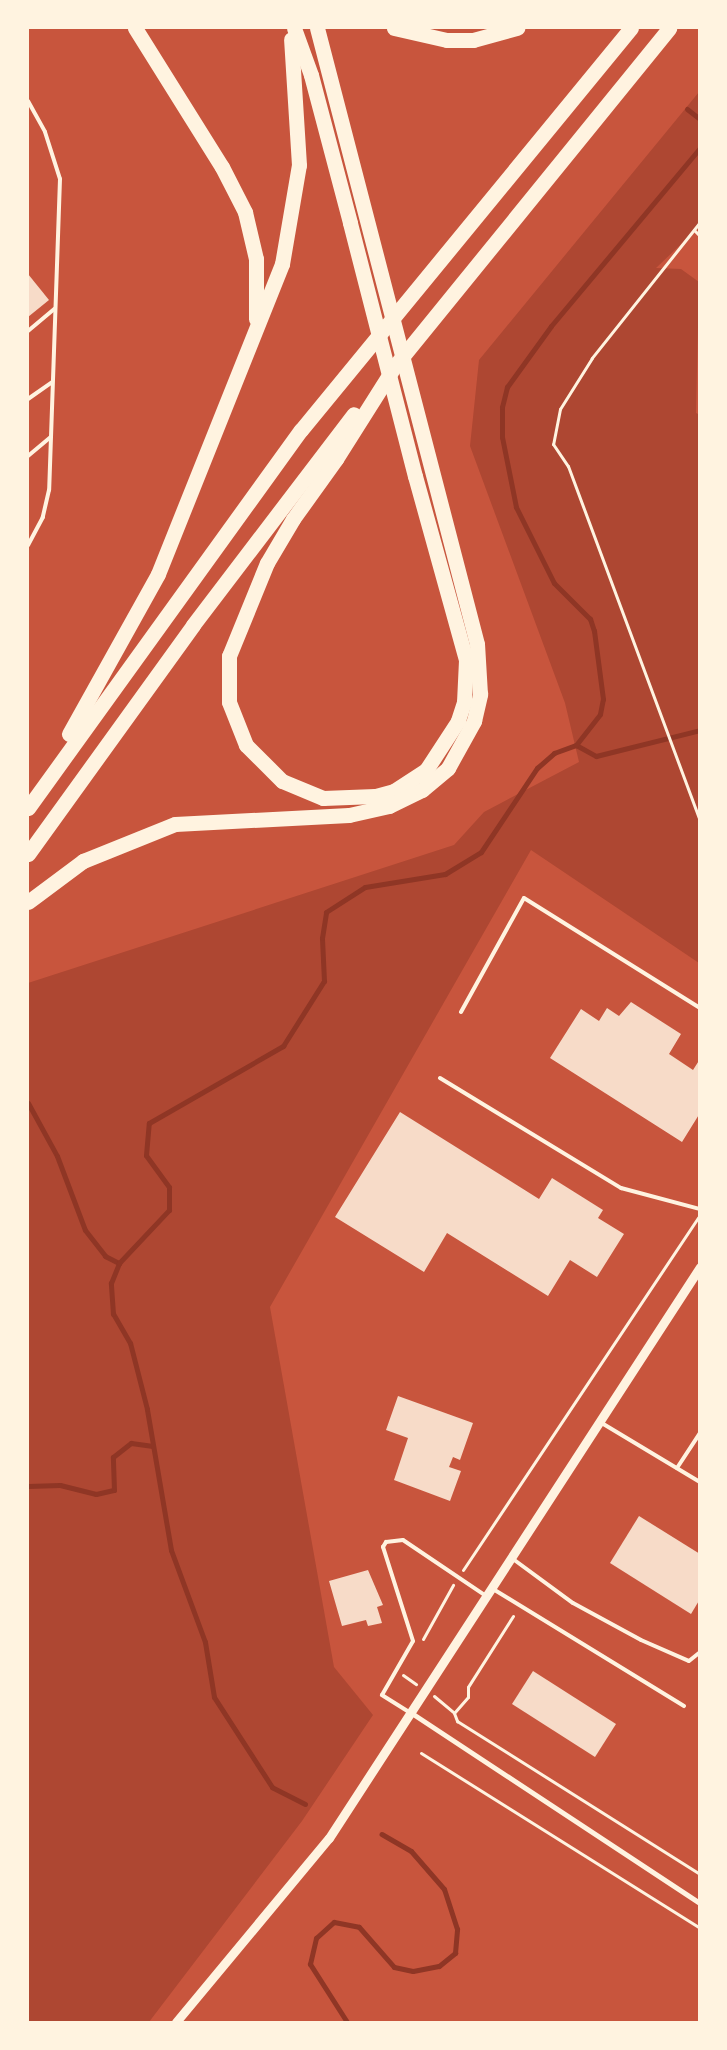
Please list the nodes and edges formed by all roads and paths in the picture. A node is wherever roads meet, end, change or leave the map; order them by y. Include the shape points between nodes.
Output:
1 (135, 28) edge
2 (289, 28) edge
3 (294, 28) edge
4 (317, 28) edge
5 (394, 28) edge
6 (517, 28) edge
7 (631, 28) edge
8 (669, 28) edge
9 (28, 101) edge
10 (700, 222) edge
11 (694, 230) junction
12 (700, 236) edge
13 (55, 308) junction
14 (256, 330) junction
15 (28, 331) edge
16 (396, 364) junction
17 (53, 381) junction
18 (28, 399) edge
19 (51, 437) junction
20 (28, 456) edge
21 (28, 542) edge
22 (28, 803) edge
23 (28, 808) edge
24 (700, 820) edge
25 (28, 854) edge
26 (28, 902) edge
27 (700, 1008) edge
28 (461, 1012) dead end
29 (440, 1078) dead end
30 (700, 1209) edge
31 (700, 1214) edge
32 (700, 1267) edge
33 (600, 1422) junction
34 (700, 1433) edge
35 (677, 1468) junction
36 (700, 1482) edge
37 (513, 1559) junction
38 (458, 1578) junction
39 (493, 1589) junction
40 (488, 1598) junction
41 (513, 1616) dead end
42 (421, 1642) dead end
43 (700, 1652) edge
44 (406, 1666) dead end
45 (427, 1692) junction
46 (684, 1706) dead end
47 (454, 1712) junction
48 (413, 1714) junction
49 (421, 1753) dead end
50 (700, 1874) edge
51 (700, 1903) edge
52 (700, 1928) edge
53 (176, 2022) edge

1 - 14 highway via 245,212 256,259
2 - 14 highway via 299,132 296,199 282,264
3 - 16 highway via 350,223 415,476 466,660 464,702 458,721 426,770 394,791 341,800 301,791 262,764 246,745 229,702 229,656 267,563
4 - 26 highway via 480,666 474,720 448,768 422,790 370,812 209,819 142,834 83,861
5 - 6 highway via 424,38 464,40
7 - 23 highway via 301,430
8 - 16 highway
9 - 13 lane via 44,132 60,178
10 - 11 path
11 - 12 path
11 - 24 path via 592,358 560,409 552,444 568,466
13 - 15 lane
13 - 17 lane
14 - 22 highway via 158,574
16 - 25 highway via 192,624
17 - 18 lane
17 - 19 lane
19 - 20 lane
19 - 21 lane via 49,490 43,517
27 - 28 lane via 524,898
29 - 30 lane via 621,1188
31 - 38 path
32 - 33 street
33 - 35 lane
33 - 37 street
34 - 35 lane
35 - 36 lane
37 - 39 street
37 - 43 lane via 573,1603 641,1640 689,1661
38 - 40 lane
38 - 42 path
38 - 48 lane via 403,1540 386,1542 383,1547 413,1640 382,1695
39 - 40 street
39 - 46 lane
40 - 45 street
41 - 47 path via 468,1687 468,1697
44 - 45 path via 401,1674
45 - 47 path via 449,1704
45 - 48 street
47 - 50 path via 457,1721
48 - 51 street
48 - 53 street via 329,1838
49 - 52 path

